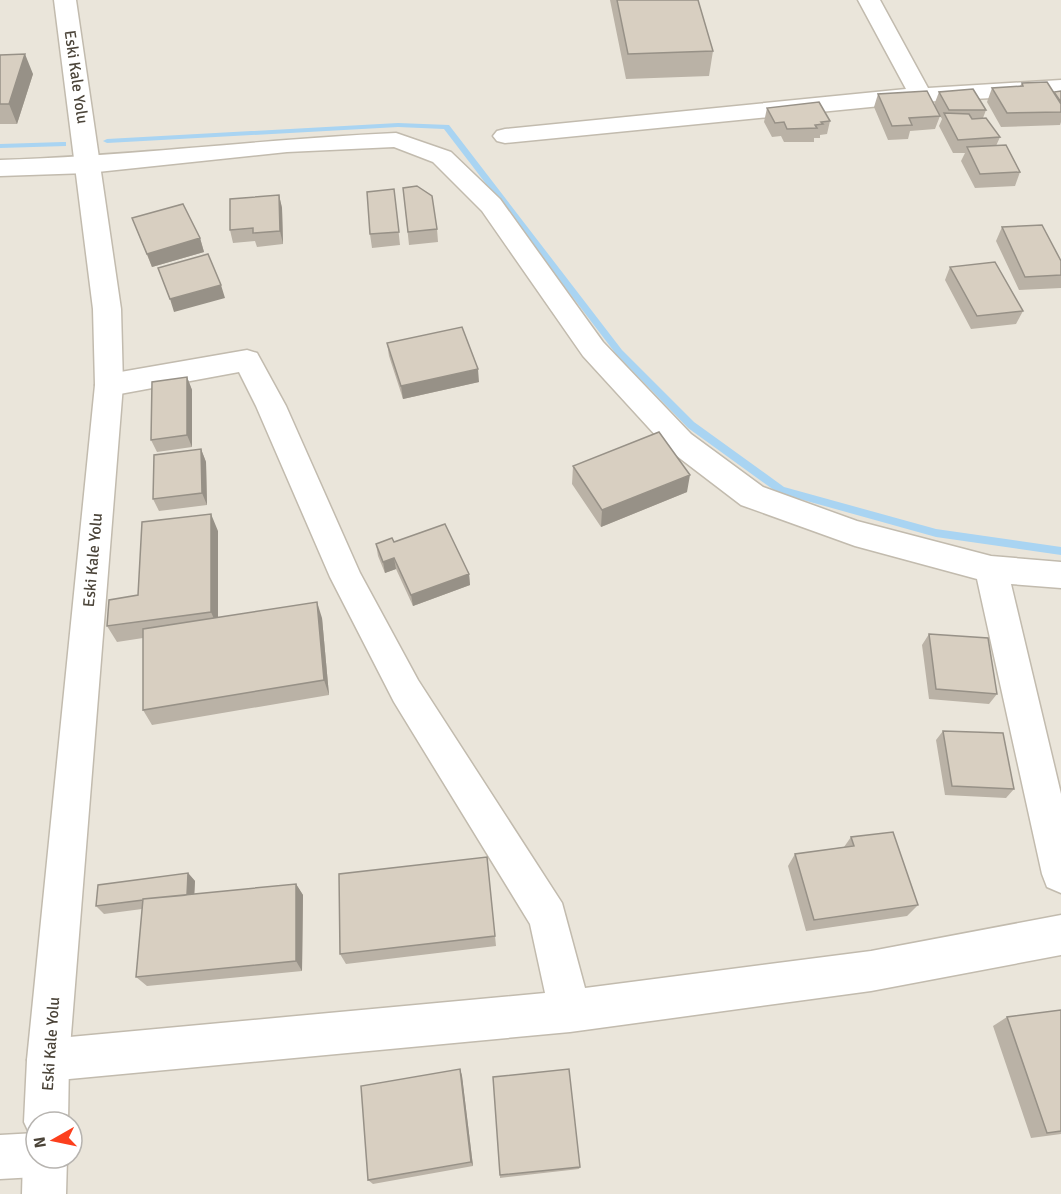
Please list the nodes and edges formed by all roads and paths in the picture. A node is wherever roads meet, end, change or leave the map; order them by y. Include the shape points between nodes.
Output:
1 (65, 0) edge
2 (869, 0) edge
3 (1061, 87) edge
4 (921, 95) junction
5 (505, 136) dead end
6 (88, 165) junction
7 (0, 168) edge
8 (109, 384) junction
9 (991, 569) junction
10 (1061, 575) edge
11 (1061, 874) edge
12 (1061, 935) edge
13 (570, 1011) junction
14 (48, 1060) junction
15 (46, 1110) edge
16 (24, 1156) edge
17 (0, 1157) edge
18 (45, 1170) edge
19 (44, 1194) edge

1 - 6 street, Eski Kale Yolu
2 - 4 street
3 - 4 street
4 - 5 street
6 - 7 street
6 - 8 street, Eski Kale Yolu via 107,309
6 - 9 street via 287,145 396,140 442,158 490,205 593,349 680,442 752,496 855,533
8 - 13 street via 247,360 346,577 406,691 548,917
8 - 14 street, Eski Kale Yolu
9 - 10 street
9 - 11 street
12 - 13 street via 871,971
13 - 14 street
14 - 15 street, Eski Kale Yolu
16 - 17 street
18 - 19 street

